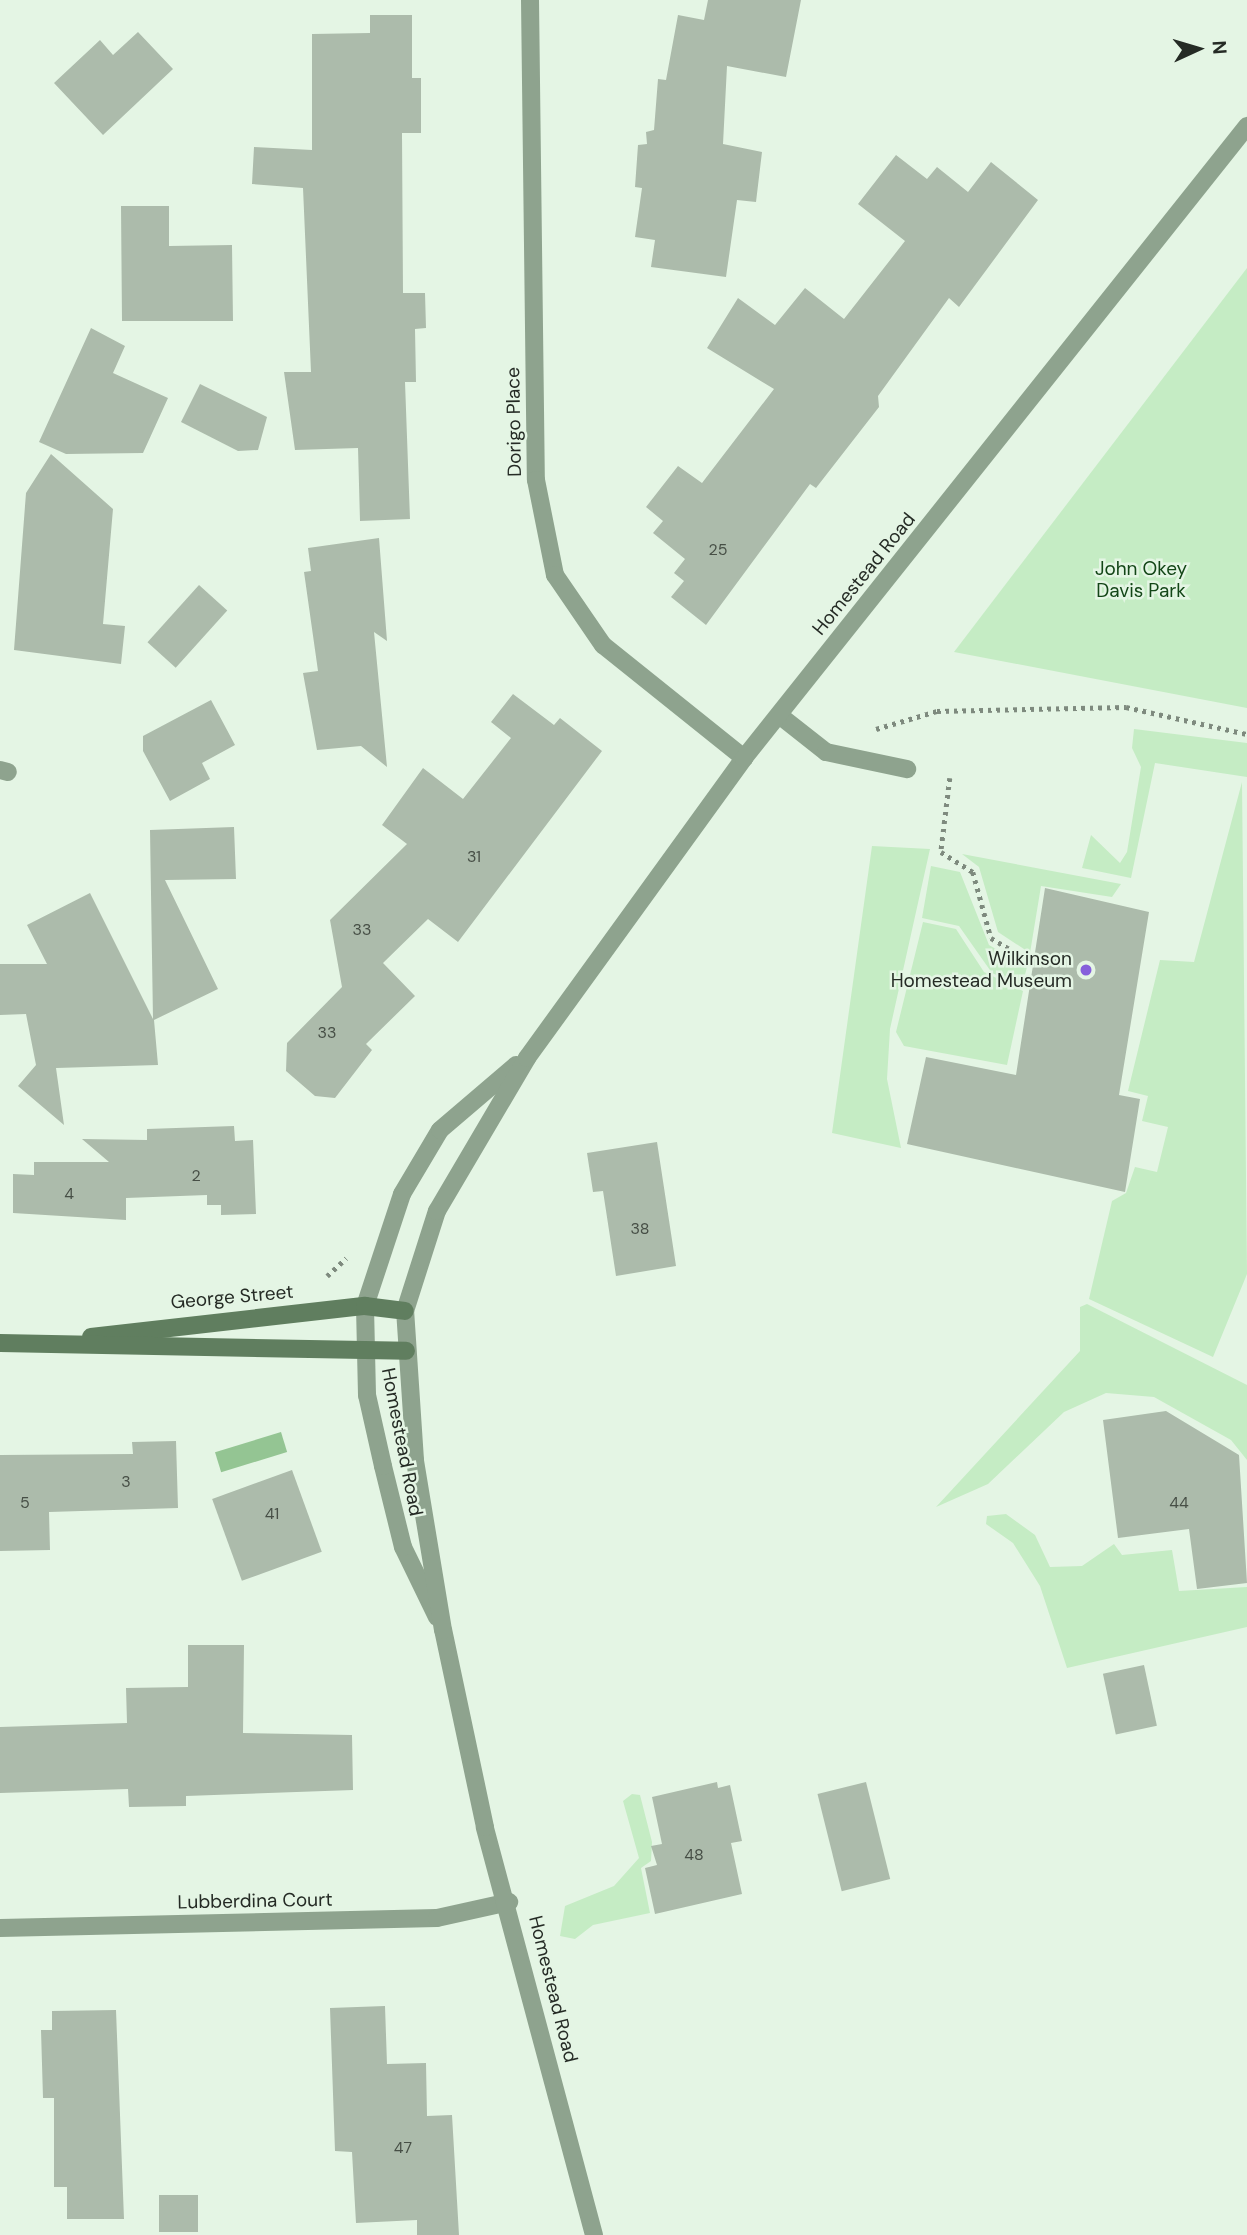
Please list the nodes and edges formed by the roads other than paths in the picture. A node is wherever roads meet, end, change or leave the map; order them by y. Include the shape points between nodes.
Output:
1 (530, 0) edge
2 (1247, 126) edge
3 (779, 715) junction
4 (744, 758) junction
5 (907, 769) dead end
6 (527, 1058) junction
7 (365, 1306) junction
8 (405, 1311) junction
9 (64, 1342) junction
10 (0, 1343) edge
11 (364, 1349) junction
12 (406, 1351) junction
13 (443, 1630) junction
14 (509, 1902) junction
15 (0, 1928) edge
16 (594, 2235) edge

1 - 4 street, Dorigo Place via 536,480 555,575 603,645
2 - 3 street, Homestead Road
3 - 4 street, Homestead Road
3 - 5 street via 826,751
4 - 6 street, Homestead Road
6 - 7 street, Homestead Road via 440,1130 402,1194
6 - 8 street, Homestead Road via 437,1210
7 - 8 main road, George Street
7 - 9 main road, George Street via 166,1324
7 - 11 street, Homestead Road
8 - 12 street, Homestead Road
9 - 10 main road, George Street
9 - 11 main road, George Street
11 - 12 main road, George Street
11 - 13 street, Homestead Road via 367,1395 403,1547
12 - 13 street, Homestead Road via 415,1460
13 - 14 street, Homestead Road via 485,1827
14 - 15 street, Lubberdina Court via 437,1918
14 - 16 street, Homestead Road

